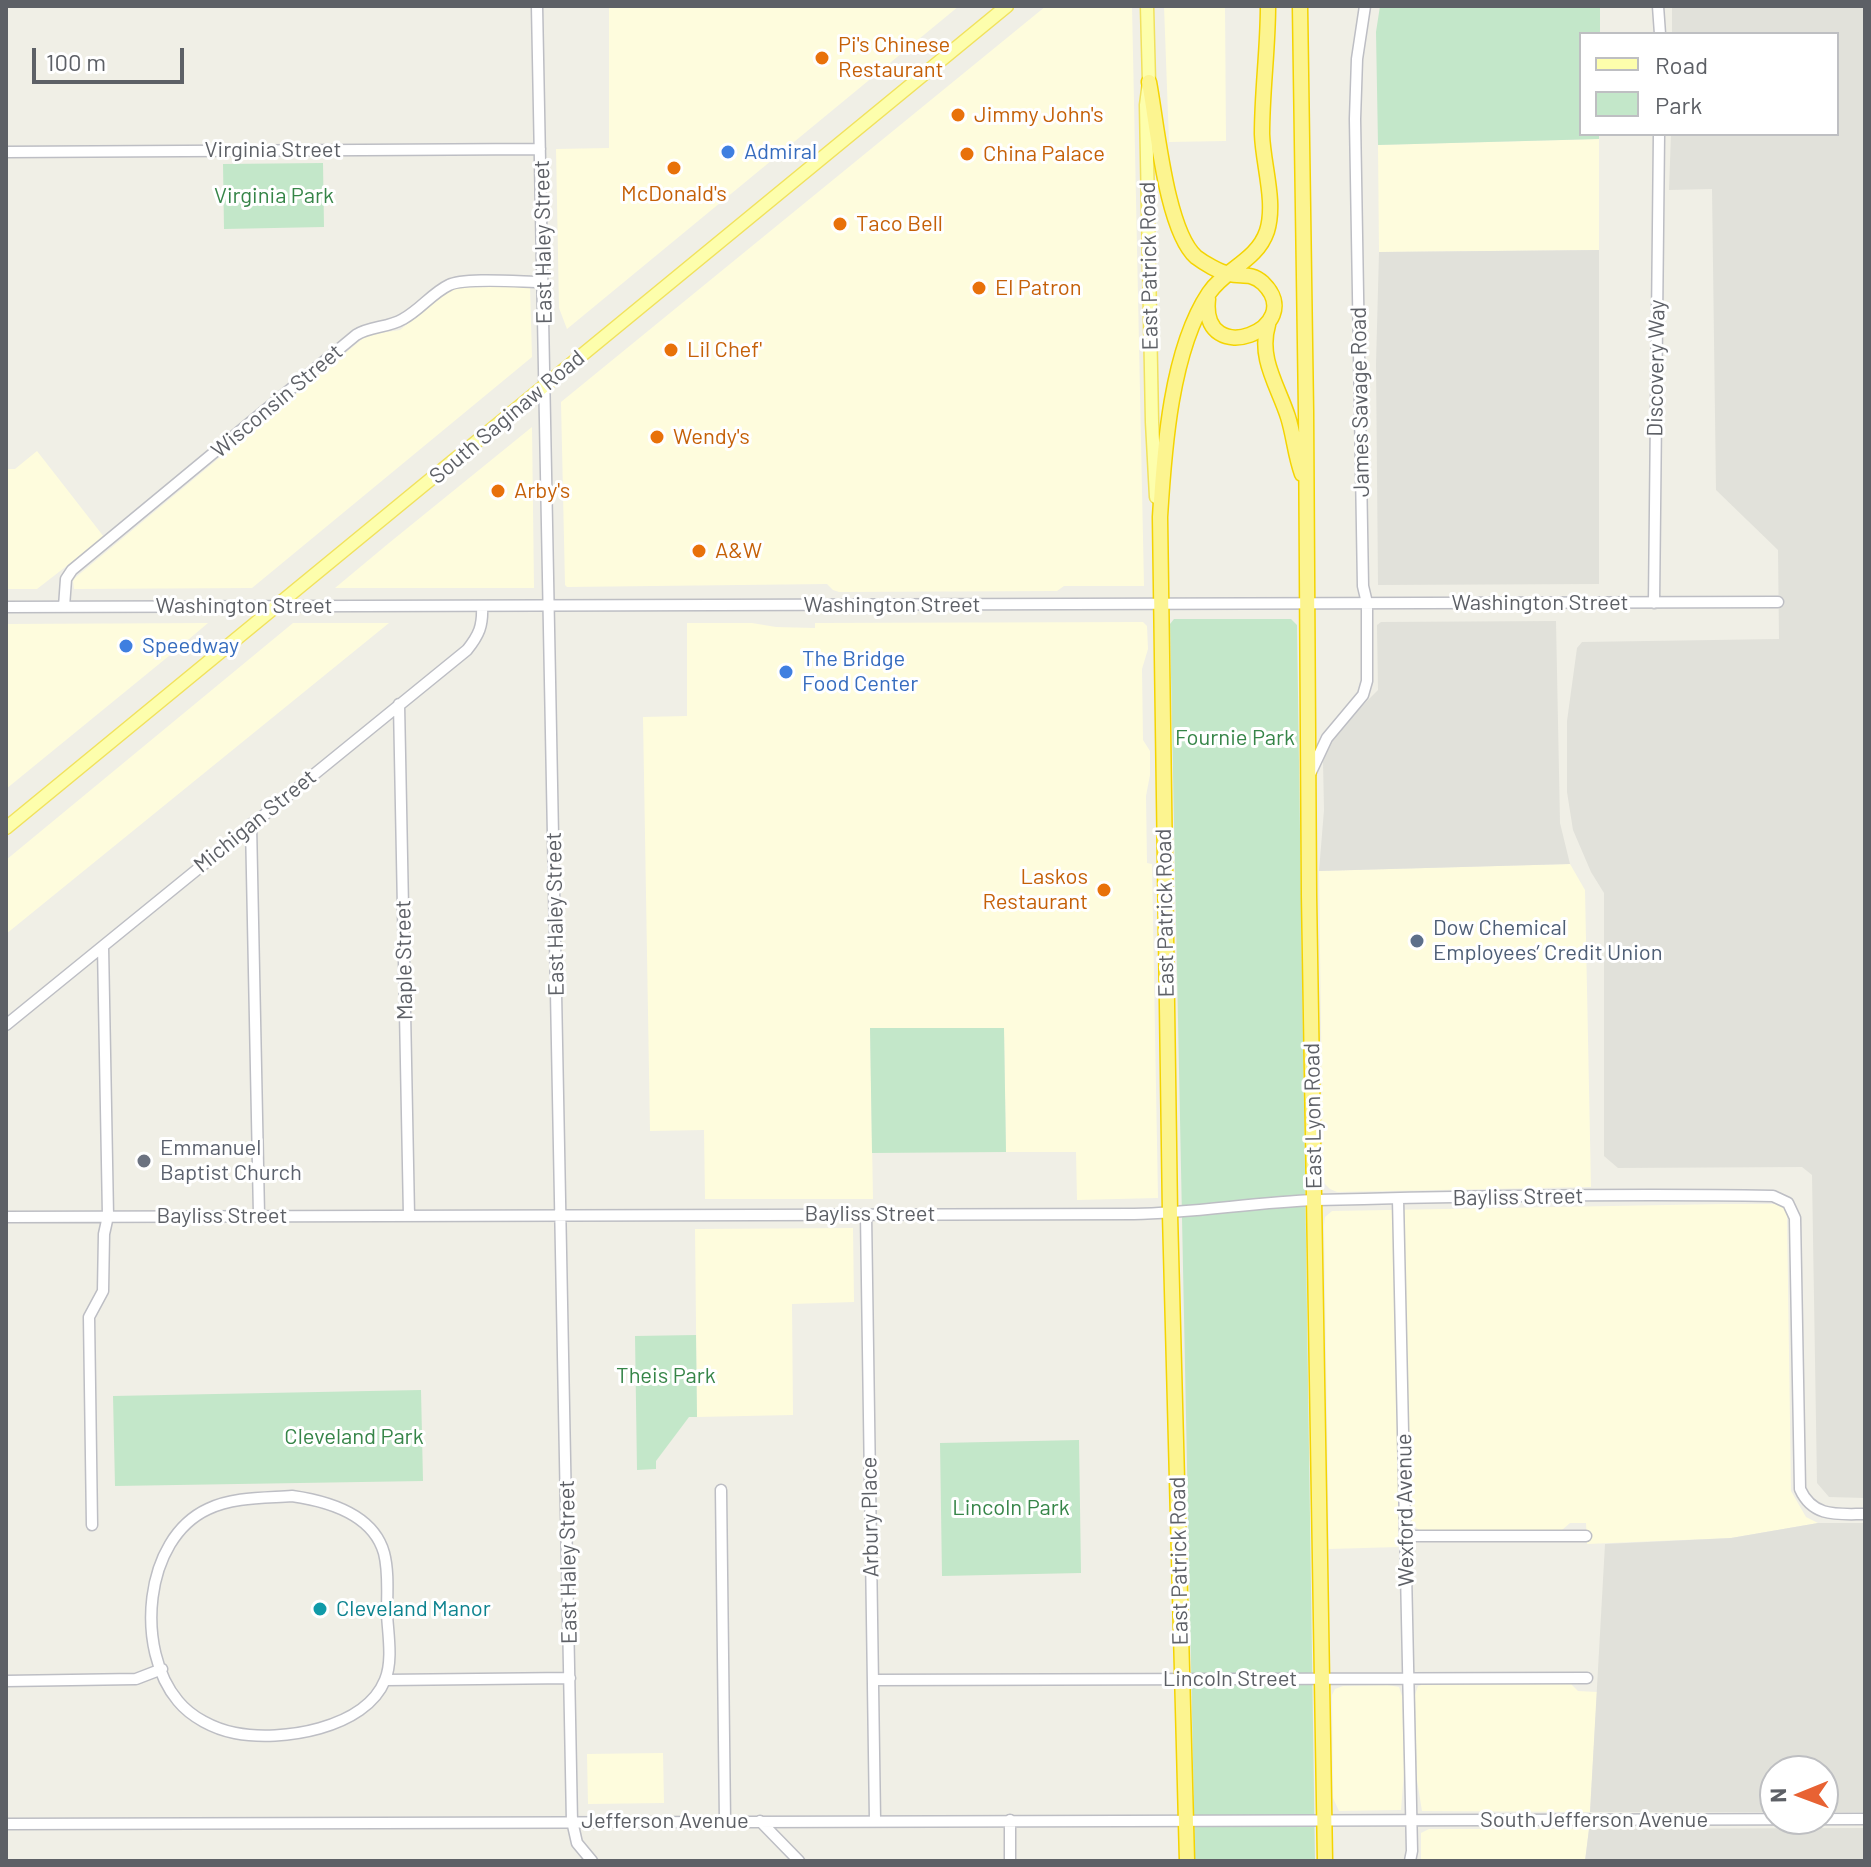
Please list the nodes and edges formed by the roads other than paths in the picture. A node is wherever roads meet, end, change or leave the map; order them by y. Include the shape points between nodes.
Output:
1 (537, 6) edge
2 (1007, 6) edge
3 (1147, 6) edge
4 (1268, 6) edge
5 (1300, 6) edge
6 (1365, 6) edge
7 (1658, 6) edge
8 (1660, 32) edge
9 (1149, 82) junction
10 (1659, 136) edge
11 (540, 149) junction
12 (6, 152) edge
13 (1147, 162) junction
14 (1165, 176) junction
15 (1230, 275) junction
16 (543, 282) junction
17 (1213, 288) junction
18 (1270, 319) junction
19 (546, 386) junction
20 (1307, 489) junction
21 (1159, 548) junction
22 (1778, 602) dead end
23 (1307, 603) junction
24 (1367, 603) junction
25 (1654, 603) junction
26 (1160, 604) junction
27 (273, 606) junction
28 (482, 606) junction
29 (549, 606) junction
30 (6, 607) edge
31 (64, 607) junction
32 (399, 704) junction
33 (1308, 779) junction
34 (251, 824) junction
35 (6, 828) edge
36 (103, 946) junction
37 (6, 1025) edge
38 (1398, 1199) junction
39 (1315, 1200) junction
40 (866, 1214) junction
41 (1170, 1214) junction
42 (259, 1215) junction
43 (561, 1215) junction
44 (108, 1216) junction
45 (409, 1216) junction
46 (6, 1217) edge
47 (721, 1490) dead end
48 (1865, 1514) edge
49 (92, 1525) dead end
50 (1405, 1536) junction
51 (1586, 1536) dead end
52 (162, 1669) junction
53 (570, 1678) junction
54 (1408, 1678) junction
55 (1587, 1678) dead end
56 (1182, 1679) junction
57 (1322, 1679) junction
58 (386, 1680) junction
59 (873, 1680) junction
60 (6, 1681) edge
61 (1865, 1819) edge
62 (875, 1820) junction
63 (1010, 1820) junction
64 (572, 1821) junction
65 (725, 1821) junction
66 (760, 1821) junction
67 (1185, 1821) junction
68 (1324, 1821) junction
69 (1411, 1821) junction
70 (6, 1824) edge
71 (592, 1861) edge
72 (799, 1861) edge
73 (1010, 1861) edge
74 (1187, 1861) edge
75 (1325, 1861) edge
76 (1410, 1861) edge

1 - 11 street, East Haley Street
2 - 19 main road, South Saginaw Road
3 - 9 main road, East Patrick Road
4 - 15 highway via 1262,123 1269,222 1256,250
5 - 20 highway, East Lyon Road
6 - 24 street, James Savage Road via 1355,119
7 - 8 street
9 - 13 main road, East Patrick Road
9 - 14 highway
10 - 25 street, Discovery Way
11 - 12 street, Virginia Street
11 - 16 street, East Haley Street
13 - 14 highway
13 - 21 main road, East Patrick Road
14 - 15 highway via 1175,222 1186,243 1198,258
15 - 17 highway
15 - 18 highway via 1250,275 1266,287 1272,299
16 - 19 street, East Haley Street
16 - 31 street, Wisconsin Street via 453,283 405,318 356,335 72,570
17 - 18 highway via 1208,314 1225,335 1251,337
17 - 21 highway via 1194,326 1172,400
18 - 20 highway via 1265,355
19 - 27 main road, South Saginaw Road
19 - 29 street, East Haley Street
20 - 23 highway, East Lyon Road
21 - 26 highway, East Patrick Road
22 - 25 street, Washington Street
23 - 24 street, Washington Street
23 - 26 street, Washington Street
23 - 33 highway, East Lyon Road
24 - 25 street, Washington Street
24 - 33 street, James Savage Road via 1363,695 1327,738
26 - 29 street, Washington Street
26 - 41 highway, East Patrick Road
27 - 28 street, Washington Street
27 - 31 street, Washington Street
27 - 35 main road, South Saginaw Road
28 - 29 street, Washington Street
28 - 32 street, Michigan Street via 483,625 467,650
29 - 43 street, East Haley Street
30 - 31 street, Washington Street
32 - 34 street, Michigan Street
32 - 45 street, Maple Street
33 - 39 highway, East Lyon Road
34 - 36 street, Michigan Street
34 - 42 street
36 - 37 street, Michigan Street
36 - 44 street
38 - 39 street, Bayliss Street
38 - 48 street, Bayliss Street via 1781,1198 1795,1218 1800,1489 1811,1506 1825,1513
38 - 50 street, Wexford Avenue
39 - 41 street, Bayliss Street
39 - 57 highway, East Lyon Road
40 - 41 street, Bayliss Street
40 - 43 street, Bayliss Street
40 - 59 street, Arbury Place
41 - 56 highway, East Patrick Road
42 - 44 street, Bayliss Street
42 - 45 street, Bayliss Street
43 - 45 street, Bayliss Street
43 - 53 street, East Haley Street
44 - 46 street, Bayliss Street
44 - 49 street via 103,1291 89,1317
47 - 65 street
50 - 51 street
50 - 54 street, Wexford Avenue
52 - 58 street via 178,1701 194,1715 250,1734 334,1725 372,1700
52 - 58 street via 151,1609 159,1567 175,1535 207,1509 228,1502 292,1496 325,1501 376,1536 386,1571
52 - 60 street via 136,1679
53 - 58 street
53 - 64 street, East Haley Street
54 - 55 street, Lincoln Street
54 - 57 street, Lincoln Street
54 - 69 street, Wexford Avenue
56 - 57 street, Lincoln Street
56 - 59 street, Lincoln Street
56 - 67 highway, East Patrick Road
57 - 68 highway, East Lyon Road
59 - 62 street, Arbury Place
61 - 69 street, South Jefferson Avenue
62 - 63 street, Jefferson Avenue
62 - 66 street, Jefferson Avenue
63 - 67 street, Jefferson Avenue
63 - 73 street
64 - 65 street, Jefferson Avenue
64 - 70 street, Jefferson Avenue
64 - 71 street via 577,1843
65 - 66 street, Jefferson Avenue
66 - 72 street
67 - 68 street, Jefferson Avenue
67 - 74 highway, East Patrick Road
68 - 69 street, South Jefferson Avenue
68 - 75 highway, East Lyon Road
69 - 76 street, Wexford Avenue

